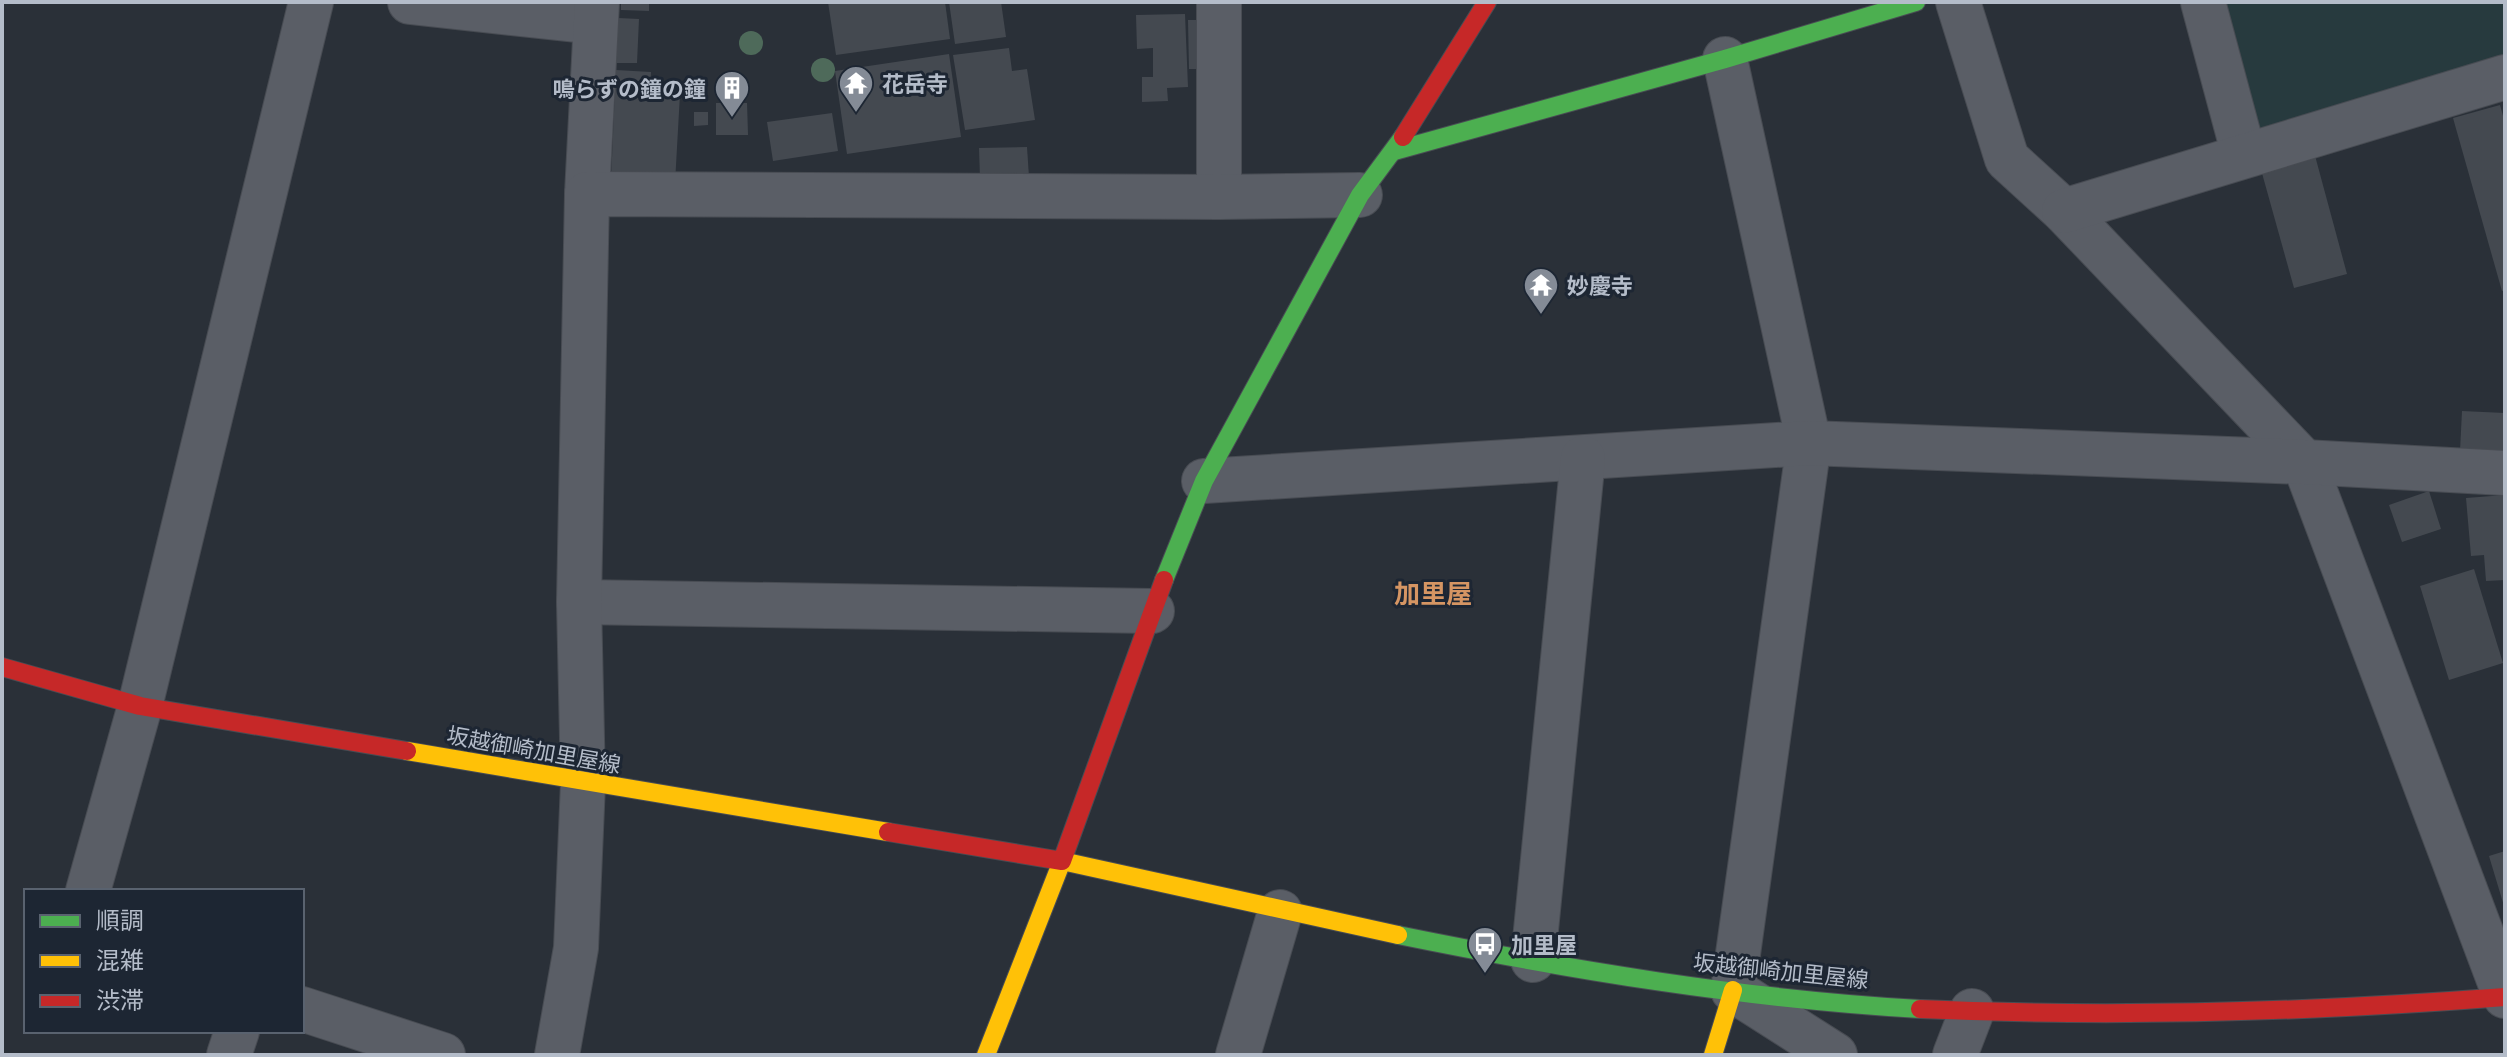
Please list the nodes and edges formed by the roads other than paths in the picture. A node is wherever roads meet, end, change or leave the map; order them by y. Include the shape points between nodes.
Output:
1 (311, 2) edge
2 (410, 2) edge
3 (1219, 2) edge
4 (1487, 2) edge
5 (1916, 2) edge
6 (1958, 2) edge
7 (2203, 2) edge
8 (488, 7) edge
9 (596, 12) edge
10 (1725, 59) junction
11 (2505, 77) edge
12 (1394, 151) junction
13 (2244, 155) junction
14 (587, 194) junction
15 (1360, 195) junction
16 (1219, 197) junction
17 (2064, 211) junction
18 (1809, 443) junction
19 (1583, 458) junction
20 (2304, 462) junction
21 (2505, 473) edge
22 (1204, 481) junction
23 (579, 602) junction
24 (1152, 611) junction
25 (2, 667) edge
26 (140, 706) junction
27 (583, 783) junction
28 (1062, 861) junction
29 (89, 889) edge
30 (1280, 912) junction
31 (1533, 960) junction
32 (1733, 990) junction
33 (2505, 997) edge
34 (304, 1010) edge
35 (1972, 1011) junction
36 (236, 1033) edge
37 (229, 1055) edge
38 (443, 1055) edge
39 (557, 1055) edge
40 (986, 1055) edge
41 (1238, 1055) edge
42 (1713, 1055) edge
43 (1835, 1055) edge
44 (1955, 1055) edge

1 - 26 street
2 - 8 street
3 - 16 street
4 - 12 street
5 - 10 street
6 - 17 street via 2007,159
7 - 13 street
8 - 9 street
9 - 14 street
10 - 12 street
10 - 18 street
11 - 13 street
12 - 15 street
13 - 17 street
14 - 16 street
14 - 23 street
15 - 16 street
15 - 22 street
17 - 20 street
18 - 19 street
18 - 20 street
18 - 32 street
19 - 22 street
19 - 31 street
20 - 21 street
20 - 33 street
22 - 24 street
23 - 24 street
23 - 27 street
24 - 28 street
25 - 26 street, 坂越御崎加里屋線
26 - 27 street, 坂越御崎加里屋線
26 - 29 street
27 - 28 street, 坂越御崎加里屋線
27 - 39 street via 576,948
28 - 30 street, 坂越御崎加里屋線
28 - 40 street
30 - 31 street, 坂越御崎加里屋線
30 - 41 street
31 - 32 street, 坂越御崎加里屋線
32 - 35 street, 坂越御崎加里屋線
32 - 42 street
32 - 43 street
33 - 35 street, 坂越御崎加里屋線 via 2216,1014
34 - 38 street
35 - 44 street
36 - 37 street

